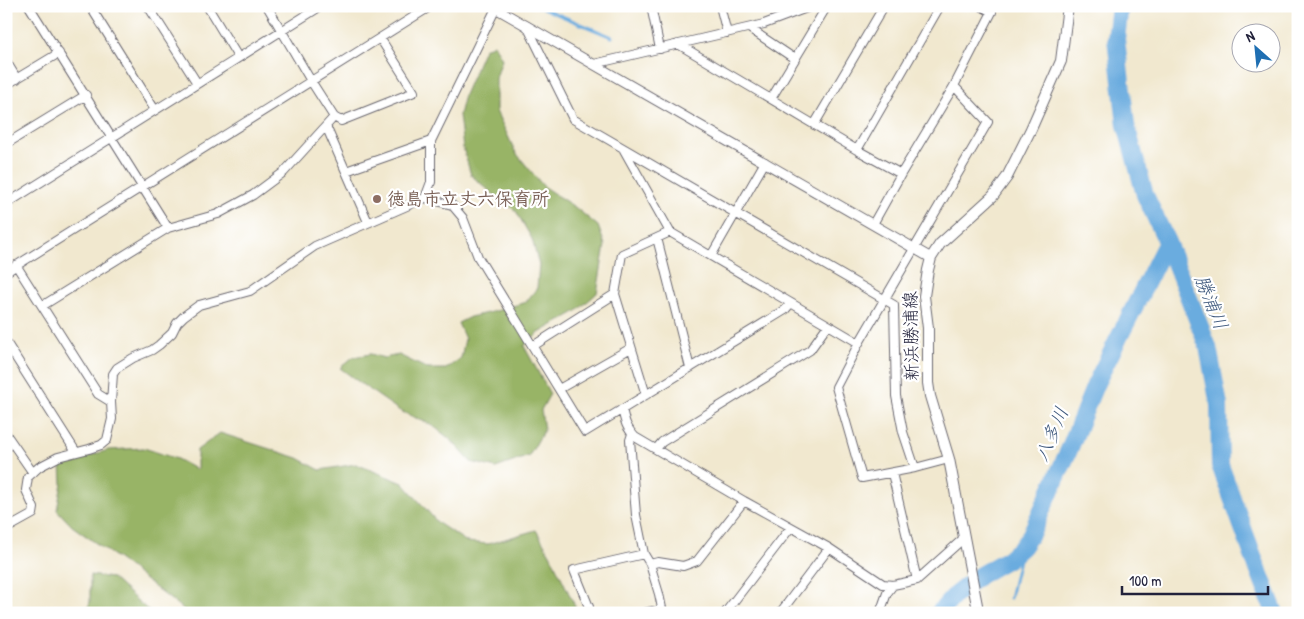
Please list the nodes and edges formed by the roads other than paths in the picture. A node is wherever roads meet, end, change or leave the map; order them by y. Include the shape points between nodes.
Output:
1 (29, 6) edge
2 (90, 6) edge
3 (148, 6) edge
4 (207, 6) edge
5 (268, 6) edge
6 (321, 6) edge
7 (431, 6) edge
8 (651, 6) edge
9 (720, 6) edge
10 (812, 6) edge
11 (827, 6) edge
12 (884, 6) edge
13 (940, 6) edge
14 (981, 6) edge
15 (1068, 6) edge
16 (495, 7) edge
17 (527, 26) junction
18 (749, 28) junction
19 (282, 30) junction
20 (727, 33) junction
21 (380, 38) junction
22 (678, 44) junction
23 (660, 49) junction
24 (59, 53) junction
25 (238, 57) junction
26 (795, 59) junction
27 (6, 61) edge
28 (594, 64) junction
29 (17, 78) junction
30 (311, 81) junction
31 (197, 83) junction
32 (6, 85) edge
33 (954, 86) junction
34 (86, 95) junction
35 (771, 99) junction
36 (155, 110) junction
37 (334, 117) junction
38 (814, 124) junction
39 (326, 126) junction
40 (112, 137) junction
41 (431, 140) junction
42 (6, 144) edge
43 (623, 148) junction
44 (857, 150) junction
45 (765, 162) junction
46 (346, 171) junction
47 (900, 174) junction
48 (142, 187) junction
49 (425, 198) junction
50 (6, 204) edge
51 (736, 214) junction
52 (368, 222) junction
53 (873, 224) junction
54 (168, 228) junction
55 (670, 232) junction
56 (657, 238) junction
57 (915, 248) junction
58 (711, 256) junction
59 (931, 258) junction
60 (16, 266) junction
61 (6, 272) edge
62 (615, 294) junction
63 (885, 300) junction
64 (791, 303) junction
65 (42, 306) junction
66 (828, 325) junction
67 (6, 342) edge
68 (859, 343) junction
69 (533, 346) junction
70 (631, 348) junction
71 (690, 368) junction
72 (559, 389) junction
73 (646, 395) junction
74 (111, 402) junction
75 (622, 409) junction
76 (6, 434) edge
77 (632, 434) junction
78 (656, 449) junction
79 (76, 452) junction
80 (948, 458) junction
81 (915, 468) junction
82 (33, 473) junction
83 (892, 473) junction
84 (744, 501) junction
85 (791, 527) junction
86 (6, 529) edge
87 (964, 542) junction
88 (829, 548) junction
89 (644, 554) junction
90 (650, 564) junction
91 (917, 580) junction
92 (893, 584) junction
93 (976, 610) edge
94 (662, 611) edge
95 (588, 613) edge
96 (644, 613) edge
97 (725, 613) edge
98 (780, 613) edge
99 (880, 613) edge
100 (990, 613) edge

1 - 24 street
2 - 36 street
3 - 31 street
4 - 25 street
5 - 19 street
6 - 19 street
7 - 21 street
8 - 23 street
9 - 20 street
10 - 18 street
11 - 26 street
12 - 38 street
13 - 44 street
14 - 33 street via 992,12
15 - 59 main road, 新浜勝浦線 via 1061,61 1006,177 993,196 940,244
16 - 17 street
16 - 41 street
17 - 28 street
17 - 43 street via 573,119
18 - 20 street
18 - 26 street
19 - 25 street
19 - 30 street
20 - 22 street
21 - 30 street
21 - 37 street via 414,92 341,121
22 - 23 street
22 - 35 street
23 - 28 street
24 - 29 street
24 - 34 street
25 - 31 street
26 - 35 street
27 - 29 street
28 - 45 street
29 - 32 street
30 - 37 street
30 - 48 street
31 - 36 street
33 - 47 street
33 - 57 street via 988,122
34 - 40 street
34 - 42 street
35 - 38 street
36 - 40 street
37 - 39 street
38 - 44 street
39 - 46 street
39 - 54 street via 284,172 253,195 218,214
40 - 48 street
40 - 50 street
41 - 46 street
41 - 49 street via 432,182
43 - 51 street
43 - 55 street
44 - 47 street
45 - 51 street
45 - 53 street
46 - 52 street
47 - 53 street
48 - 54 street
48 - 60 street
49 - 52 street
49 - 69 street via 452,205 463,218 478,257
51 - 58 street
51 - 63 street
52 - 74 street via 316,246 250,290 199,305 176,323 172,333 159,345 117,368
53 - 57 street
54 - 65 street
55 - 56 street
55 - 58 street
56 - 62 street via 622,254
56 - 71 street
57 - 59 street
57 - 63 street
58 - 64 street
59 - 80 main road, 新浜勝浦線 via 924,296 928,328 928,383
60 - 61 street
60 - 65 street
62 - 69 street
62 - 70 street
63 - 68 street
63 - 81 street via 894,305 896,396
64 - 66 street
64 - 71 street via 786,310
65 - 74 street via 98,394
66 - 68 street
66 - 78 street via 810,350 662,442
67 - 79 street
68 - 83 street via 836,387 862,478
69 - 72 street
70 - 72 street
70 - 73 street
71 - 73 street
72 - 75 street via 585,432
73 - 75 street
74 - 79 street via 112,418 107,440
75 - 77 street via 625,424
76 - 82 street
77 - 78 street
77 - 89 street via 636,505
78 - 84 street
79 - 82 street via 58,457
80 - 81 street
80 - 87 main road, 新浜勝浦線
81 - 83 street
82 - 86 street via 28,477 26,490 34,508 33,514
83 - 91 street
84 - 85 street
84 - 90 street via 697,561 683,566
85 - 88 street
85 - 97 street
87 - 91 street
87 - 93 main road, 新浜勝浦線
88 - 92 street via 883,584
88 - 98 street
89 - 90 street
89 - 95 street via 574,570 589,607
90 - 94 street
91 - 92 street
92 - 99 street
93 - 100 street
94 - 96 street

